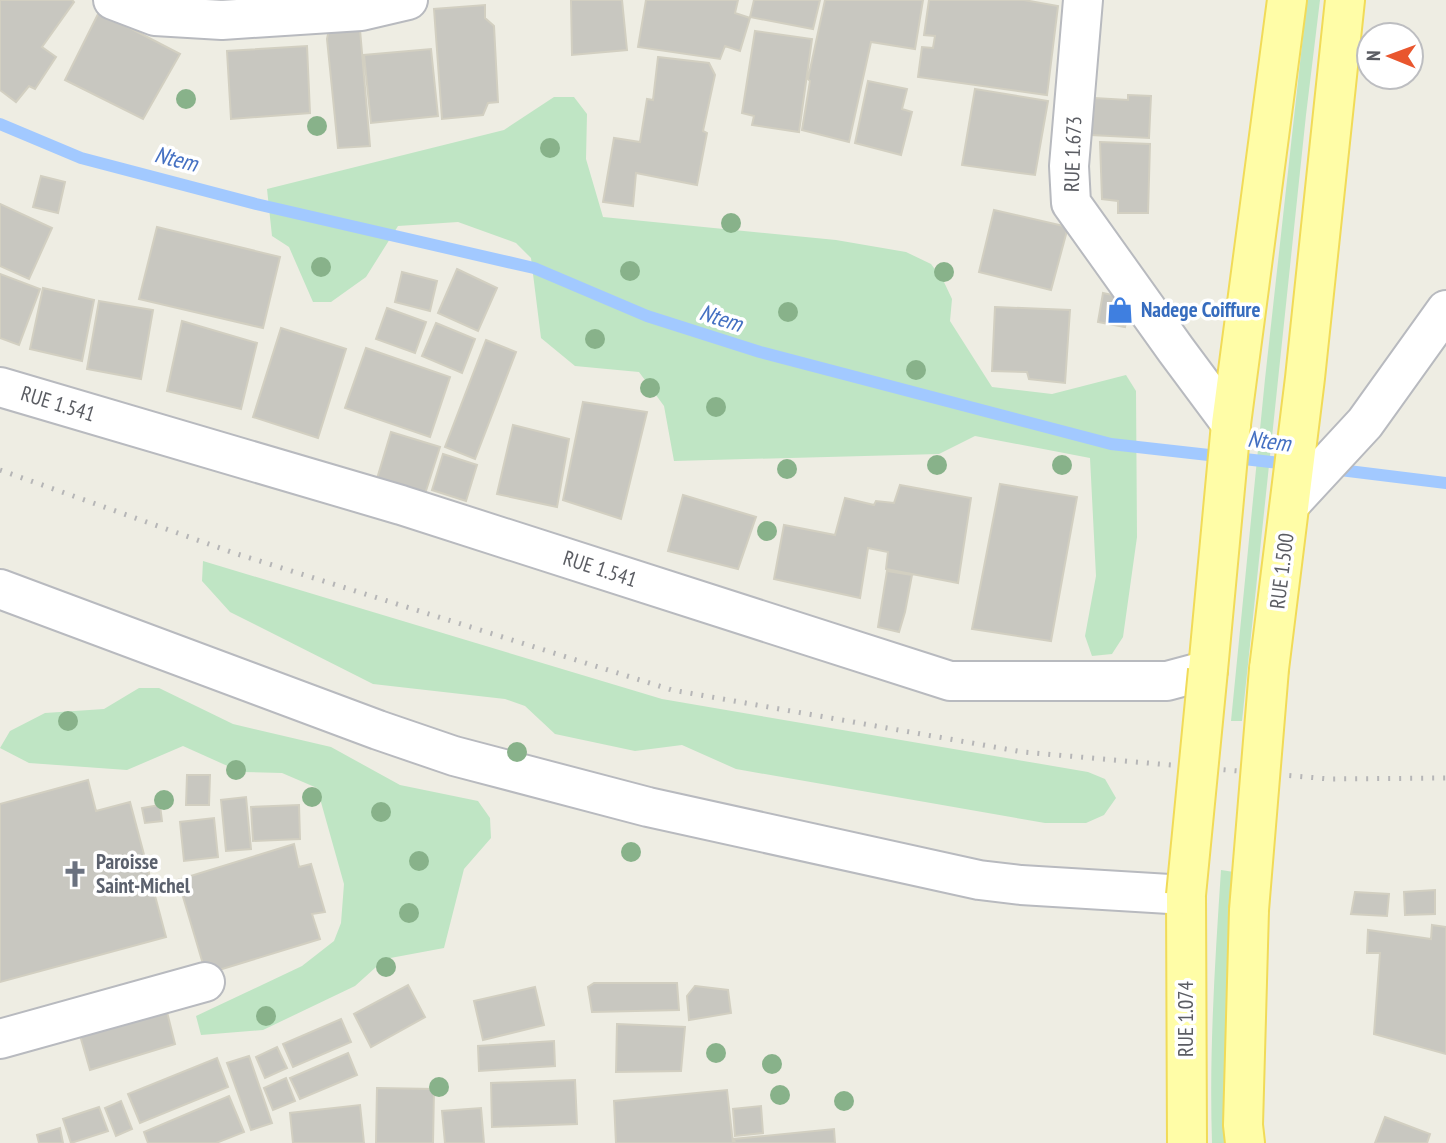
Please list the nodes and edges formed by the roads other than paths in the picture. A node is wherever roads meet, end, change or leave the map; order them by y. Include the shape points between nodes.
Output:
1 (113, 0) edge
2 (408, 0) edge
3 (1083, 0) edge
4 (1287, 0) edge
5 (1345, 0) edge
6 (1446, 310) edge
7 (0, 387) edge
8 (1231, 424) junction
9 (1291, 503) junction
10 (0, 589) edge
11 (1208, 670) junction
12 (1186, 895) junction
13 (205, 982) dead end
14 (0, 1039) edge
15 (1187, 1143) edge
16 (1245, 1143) edge

1 - 2 street via 155,16 222,20 361,11
3 - 8 street, RUE 1.673 via 1069,166 1071,203
4 - 8 main road
5 - 9 main road, RUE 1.500
6 - 9 street via 1365,423
7 - 11 street, RUE 1.541 via 401,505 950,681 1167,681
8 - 11 main road
9 - 16 main road, RUE 1.500, bridge via 1269,670 1249,909
10 - 12 street via 391,735 622,801 979,880
11 - 12 main road, RUE 1.074, bridge
12 - 15 main road, RUE 1.074
13 - 14 street

